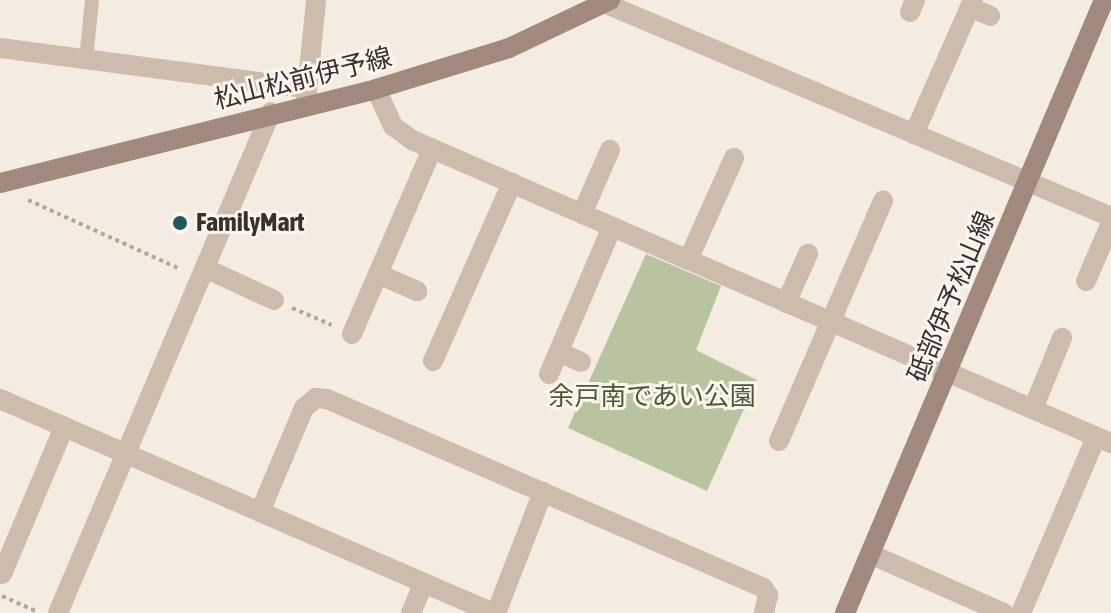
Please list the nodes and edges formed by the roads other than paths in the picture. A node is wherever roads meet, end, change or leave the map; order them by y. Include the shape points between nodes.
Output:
1 (92, 0) edge
2 (316, 0) edge
3 (1104, 0) edge
4 (607, 1) edge
5 (971, 4) edge
6 (990, 16) dead end
7 (0, 48) edge
8 (86, 60) junction
9 (376, 89) junction
10 (306, 96) junction
11 (271, 112) junction
12 (914, 134) junction
13 (432, 149) junction
14 (610, 150) dead end
15 (734, 158) dead end
16 (1028, 182) junction
17 (512, 183) junction
18 (7, 188) edge
19 (883, 201) dead end
20 (582, 214) junction
21 (1111, 217) edge
22 (1111, 223) edge
23 (612, 227) junction
24 (808, 254) dead end
25 (688, 260) junction
26 (203, 273) junction
27 (378, 274) junction
28 (1086, 281) dead end
29 (417, 291) dead end
30 (274, 300) road end
31 (786, 303) junction
32 (830, 322) junction
33 (352, 334) road end
34 (1062, 338) dead end
35 (559, 352) junction
36 (433, 361) dead end
37 (581, 362) dead end
38 (549, 374) dead end
39 (948, 374) junction
40 (0, 399) edge
41 (1033, 409) junction
42 (64, 427) junction
43 (1104, 440) edge
44 (779, 441) dead end
45 (126, 454) junction
46 (543, 492) junction
47 (260, 512) junction
48 (870, 554) junction
49 (424, 583) junction
50 (1, 585) edge
51 (58, 613) edge
52 (411, 613) edge
53 (495, 613) edge
54 (764, 613) edge
55 (845, 613) edge
56 (1004, 613) edge
57 (1021, 613) edge

1 - 8 lane
2 - 10 street
3 - 16 main road, 砥部伊予松山線
4 - 9 main road, 松山松前伊予線 via 509,48
4 - 12 street
5 - 6 street
5 - 12 street
7 - 8 street
8 - 10 street
9 - 10 main road, 松山松前伊予線
9 - 13 street via 393,126
10 - 11 main road, 松山松前伊予線
11 - 18 main road, 松山松前伊予線
11 - 26 street
12 - 16 street
13 - 17 street
13 - 27 street
14 - 20 street
15 - 25 street
16 - 21 street
16 - 39 main road, 砥部伊予松山線
17 - 20 street
17 - 36 street
19 - 32 street
20 - 23 street
22 - 28 street
23 - 25 street
23 - 35 street
24 - 31 street
25 - 31 street
26 - 30 street
26 - 45 street
27 - 29 street
27 - 33 street
31 - 32 street
32 - 39 street
32 - 44 street
34 - 41 street
35 - 37 street
35 - 38 street
39 - 41 street
39 - 48 main road, 砥部伊予松山線
40 - 42 street
41 - 43 street
42 - 45 street
42 - 50 street
43 - 57 street
45 - 47 street
45 - 51 street
46 - 47 street via 316,398 304,408
46 - 53 street
46 - 54 street via 763,588 768,595
47 - 49 street
48 - 55 main road, 砥部伊予松山線
48 - 56 street
49 - 52 street
49 - 53 street

